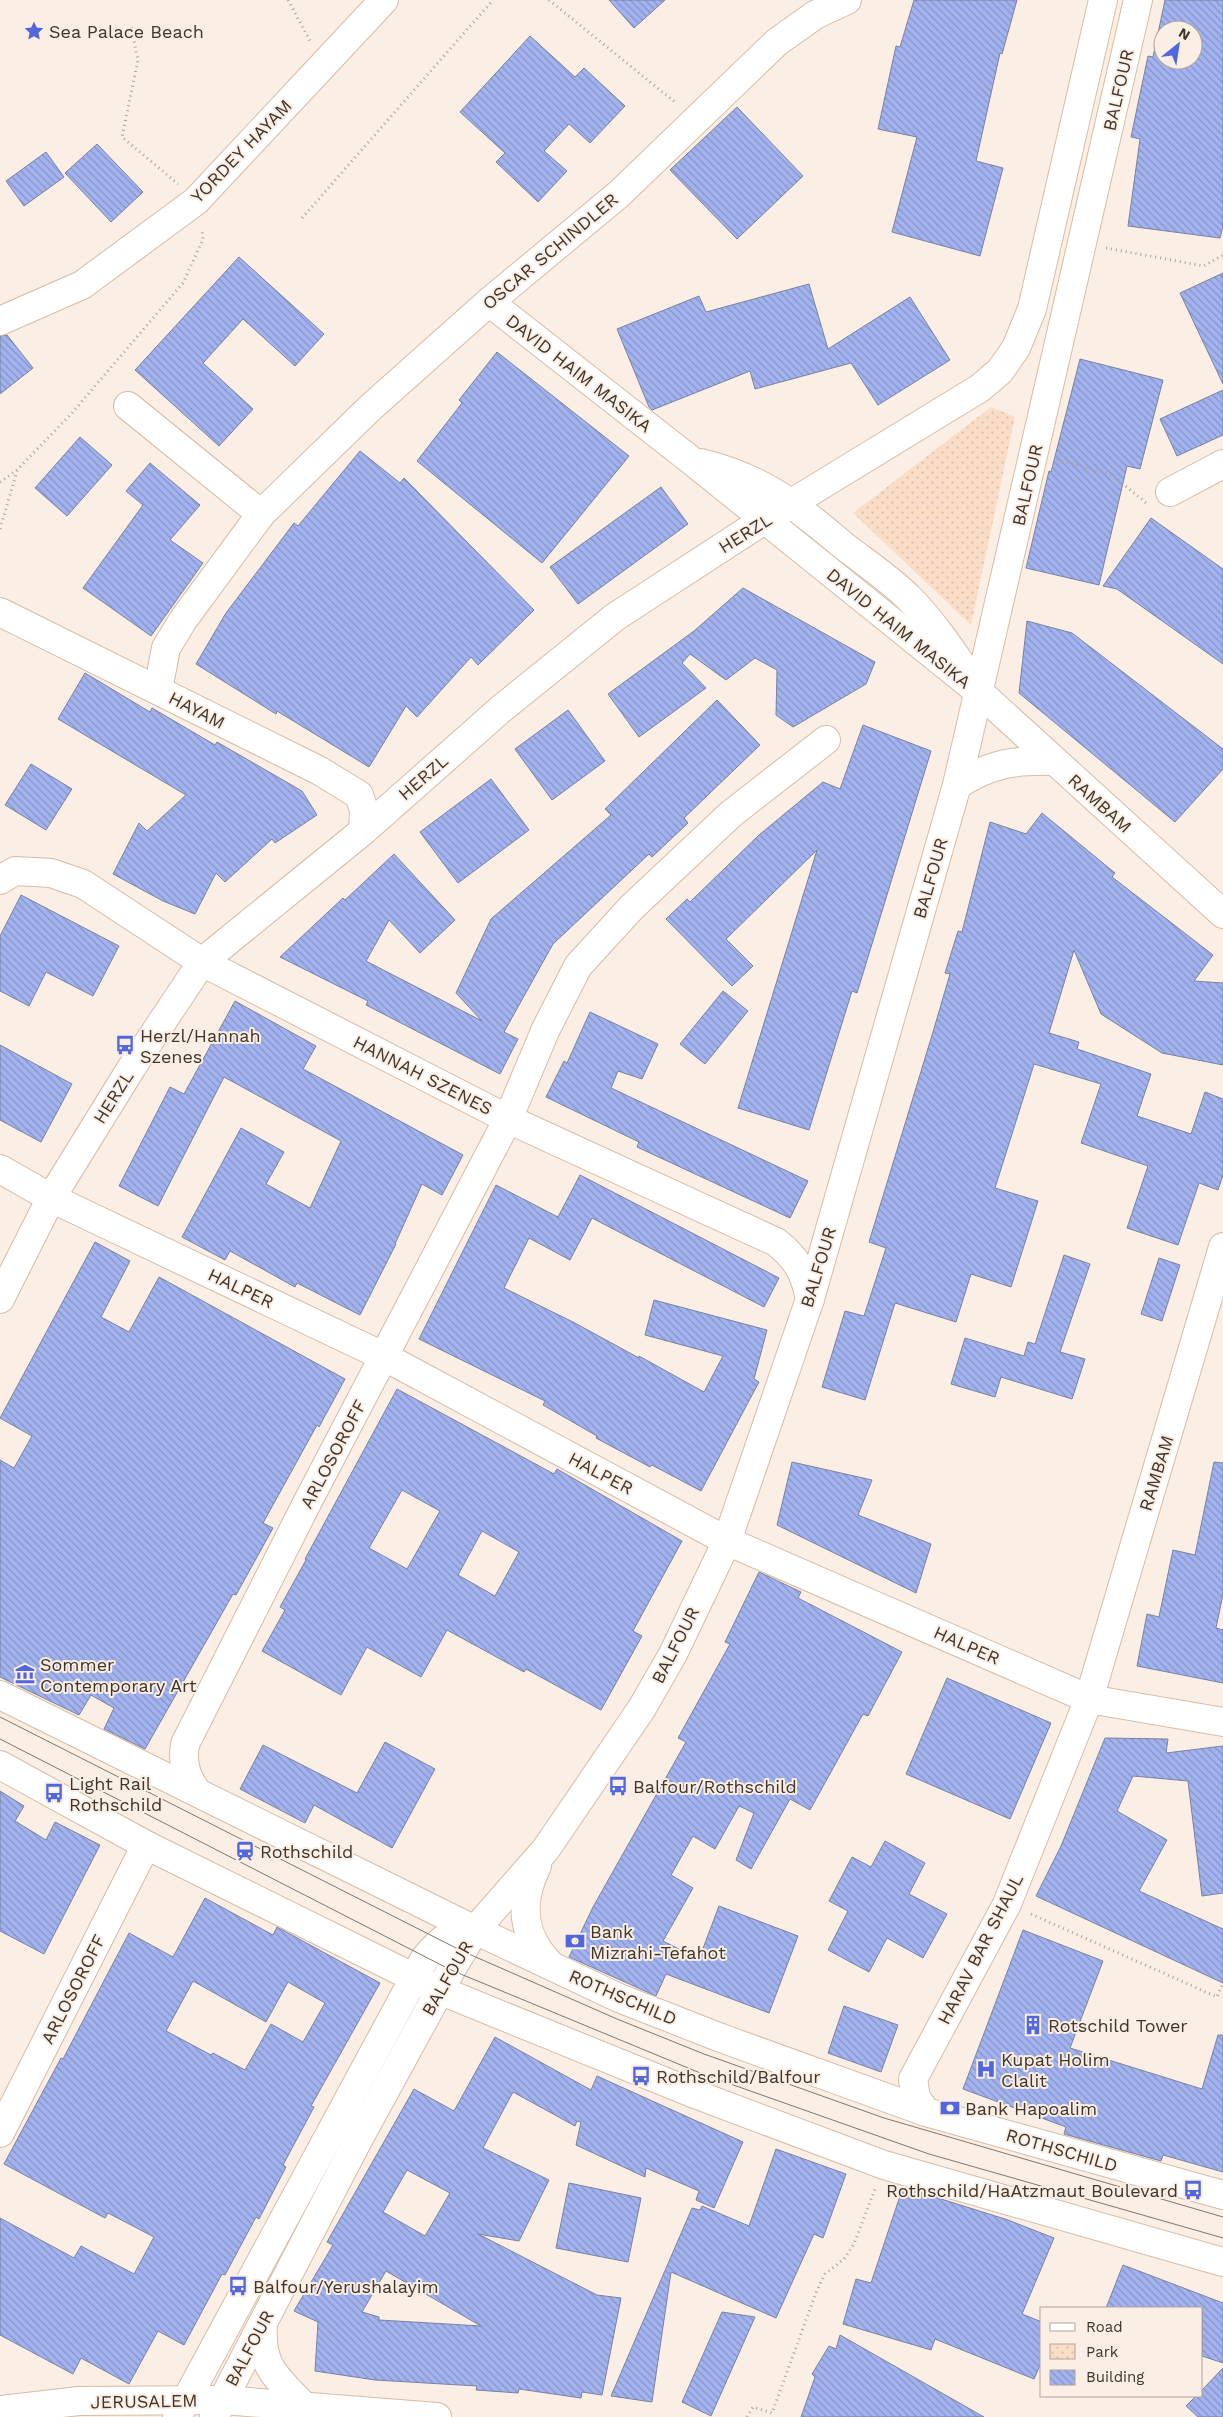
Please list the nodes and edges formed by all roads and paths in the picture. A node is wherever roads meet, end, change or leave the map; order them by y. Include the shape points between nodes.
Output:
1 (288, 0) edge
2 (384, 0) edge
3 (493, 0) edge
4 (549, 0) edge
5 (847, 0) edge
6 (1103, 0) edge
7 (1138, 0) edge
8 (131, 27) dead end
9 (324, 62) junction
10 (696, 120) junction
11 (196, 201) junction
12 (302, 218) dead end
13 (1082, 243) junction
14 (1223, 255) edge
15 (489, 302) junction
16 (0, 321) edge
17 (980, 388) joint
18 (128, 406) dead end
19 (1035, 454) junction
20 (692, 461) junction
21 (1223, 464) edge
22 (17, 470) junction
23 (0, 482) edge
24 (1170, 492) joint
25 (792, 504) junction
26 (261, 514) junction
27 (764, 520) junction
28 (0, 529) edge
29 (0, 612) edge
30 (158, 690) junction
31 (978, 691) junction
32 (826, 740) dead end
33 (1054, 761) junction
34 (957, 785) junction
35 (363, 831) junction
36 (8, 875) edge
37 (1223, 914) edge
38 (202, 962) junction
39 (508, 1119) junction
40 (0, 1169) edge
41 (51, 1198) junction
42 (1223, 1248) edge
43 (0, 1299) edge
44 (810, 1299) junction
45 (385, 1357) junction
46 (727, 1541) junction
47 (0, 1695) edge
48 (1089, 1699) junction
49 (1223, 1722) edge
50 (0, 1765) edge
51 (197, 1792) junction
52 (146, 1845) junction
53 (546, 1849) junction
54 (1007, 1904) junction
55 (475, 1930) junction
56 (553, 1967) junction
57 (413, 1977) junction
58 (1223, 1983) edge
59 (439, 1990) junction
60 (926, 2112) junction
61 (0, 2133) edge
62 (884, 2165) junction
63 (1223, 2195) edge
64 (1223, 2262) edge
65 (263, 2322) junction
66 (79, 2401) junction
67 (304, 2406) junction
68 (181, 2408) edge
69 (218, 2408) edge
70 (0, 2410) edge
71 (109, 2417) edge
72 (437, 2417) edge
73 (747, 2417) edge

1 - 9 path
2 - 9 street, YORDEY HAYAM
3 - 12 path
4 - 10 path
5 - 10 street, OSCAR SCHINDLER via 815,14 777,42
6 - 17 street, BALFOUR via 1032,309 1016,348 1000,371
7 - 13 street, BALFOUR
8 - 11 path via 138,60 122,137
9 - 11 street, YORDEY HAYAM
10 - 15 street, OSCAR SCHINDLER via 619,194
11 - 16 street, YORDEY HAYAM via 82,285
11 - 22 path via 203,239 183,283 72,413
13 - 14 path via 1204,266
13 - 19 street, BALFOUR
15 - 20 street, DAVID HAIM MASIKA
15 - 26 street, OSCAR SCHINDLER via 370,408
17 - 25 street, HERZL
18 - 26 street
19 - 24 path via 1111,474 1146,504
19 - 31 street, BALFOUR
20 - 25 street, DAVID HAIM MASIKA via 731,470
20 - 27 street, DAVID HAIM MASIKA
21 - 24 street
22 - 23 path
22 - 28 path
25 - 27 street, HERZL
25 - 31 street, DAVID HAIM MASIKA via 908,597 942,635
26 - 30 street, OSCAR SCHINDLER via 166,648
27 - 31 street, DAVID HAIM MASIKA
27 - 35 street, HERZL via 615,617 501,709
29 - 30 street, HAYAM
30 - 35 street, HAYAM via 320,771 359,795 364,810
31 - 33 street, RAMBAM
31 - 34 street, BALFOUR
32 - 39 street, ARLOSOROFF via 731,814 632,907 578,966 545,1031
33 - 34 street via 1020,760 997,765
33 - 37 street, RAMBAM
34 - 44 street, BALFOUR
35 - 38 street, HERZL
36 - 38 street, HANNAH SZENES via 51,873 83,884
38 - 39 street, HANNAH SZENES
38 - 41 street, HERZL
39 - 44 street, HANNAH SZENES via 776,1242 799,1266 806,1279
39 - 45 street, ARLOSOROFF
40 - 41 street, HALPER
41 - 43 street, HERZL
41 - 45 street, HALPER
42 - 48 street, RAMBAM
44 - 46 street, BALFOUR
45 - 46 street, HALPER
45 - 51 street, ARLOSOROFF via 185,1744 185,1772
46 - 48 street, HALPER
46 - 53 street, BALFOUR via 673,1654 642,1708
47 - 51 street, ROTHSCHILD
48 - 49 street, HALPER
48 - 54 street, HARAV BAR SHAUL
50 - 52 street
51 - 55 street, ROTHSCHILD
52 - 57 street
52 - 61 street, ARLOSOROFF
53 - 55 street, BALFOUR
53 - 56 street via 530,1880 525,1920 538,1952
54 - 58 path via 1217,1997
54 - 60 street, HARAV BAR SHAUL via 913,2079 916,2098
55 - 56 street, ROTHSCHILD
55 - 57 street, BALFOUR via 453,1933 441,1939
55 - 59 street, BALFOUR
56 - 60 street, ROTHSCHILD via 619,1998 712,2035
57 - 59 street
57 - 68 street, BALFOUR
59 - 62 street via 695,2094
59 - 65 street, BALFOUR
60 - 63 street, ROTHSCHILD
62 - 64 street
62 - 73 path via 854,2244 844,2259 825,2274 817,2290 772,2413 753,2407
65 - 67 street via 265,2359 277,2379
65 - 69 street, BALFOUR
66 - 68 street, JERUSALEM
66 - 70 street, JERUSALEM
66 - 71 street
67 - 69 street, JERUSALEM
67 - 72 street, JERUSALEM
68 - 69 street, JERUSALEM

